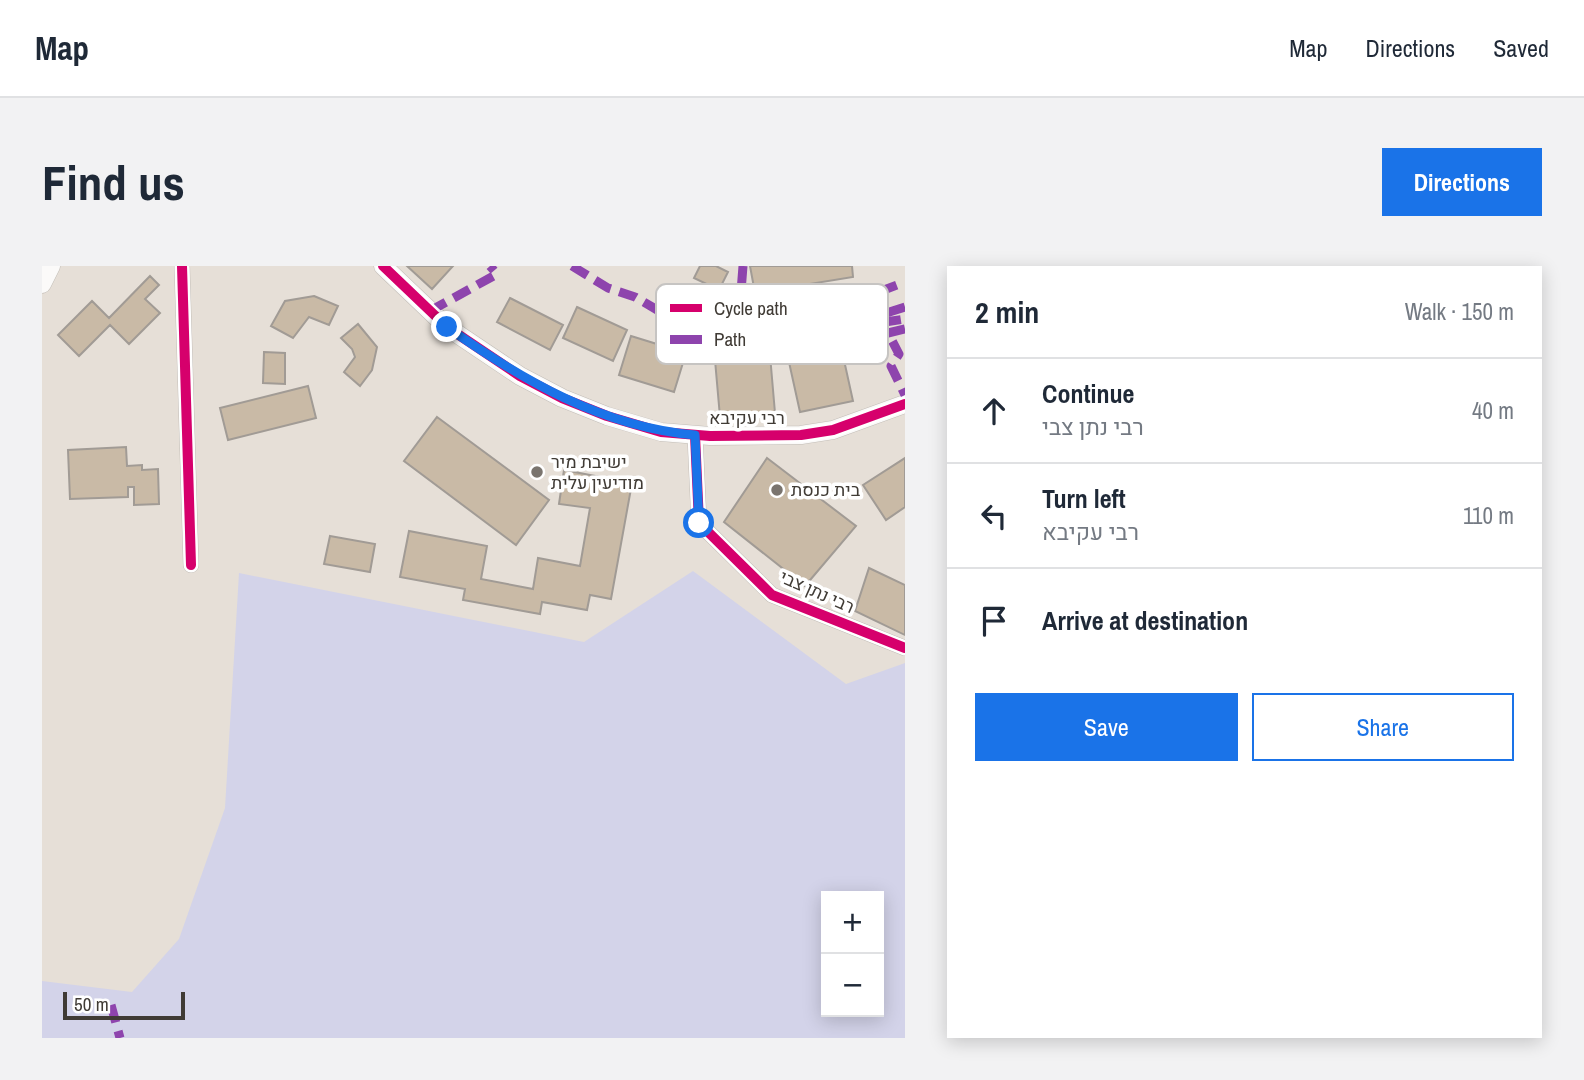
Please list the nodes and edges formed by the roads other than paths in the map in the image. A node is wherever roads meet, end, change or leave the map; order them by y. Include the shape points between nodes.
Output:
1 (51, 266) edge
2 (182, 266) edge
3 (383, 266) edge
4 (42, 284) edge
5 (905, 404) edge
6 (695, 435) junction
7 (191, 565) dead end
8 (905, 648) edge

1 - 4 street
2 - 7 street
3 - 6 street, רבי עקיבא via 447,327 520,376 607,416 661,432
5 - 6 street, רבי עקיבא via 834,430 801,435
6 - 8 street, רבי נתן צבי via 699,523 772,595

